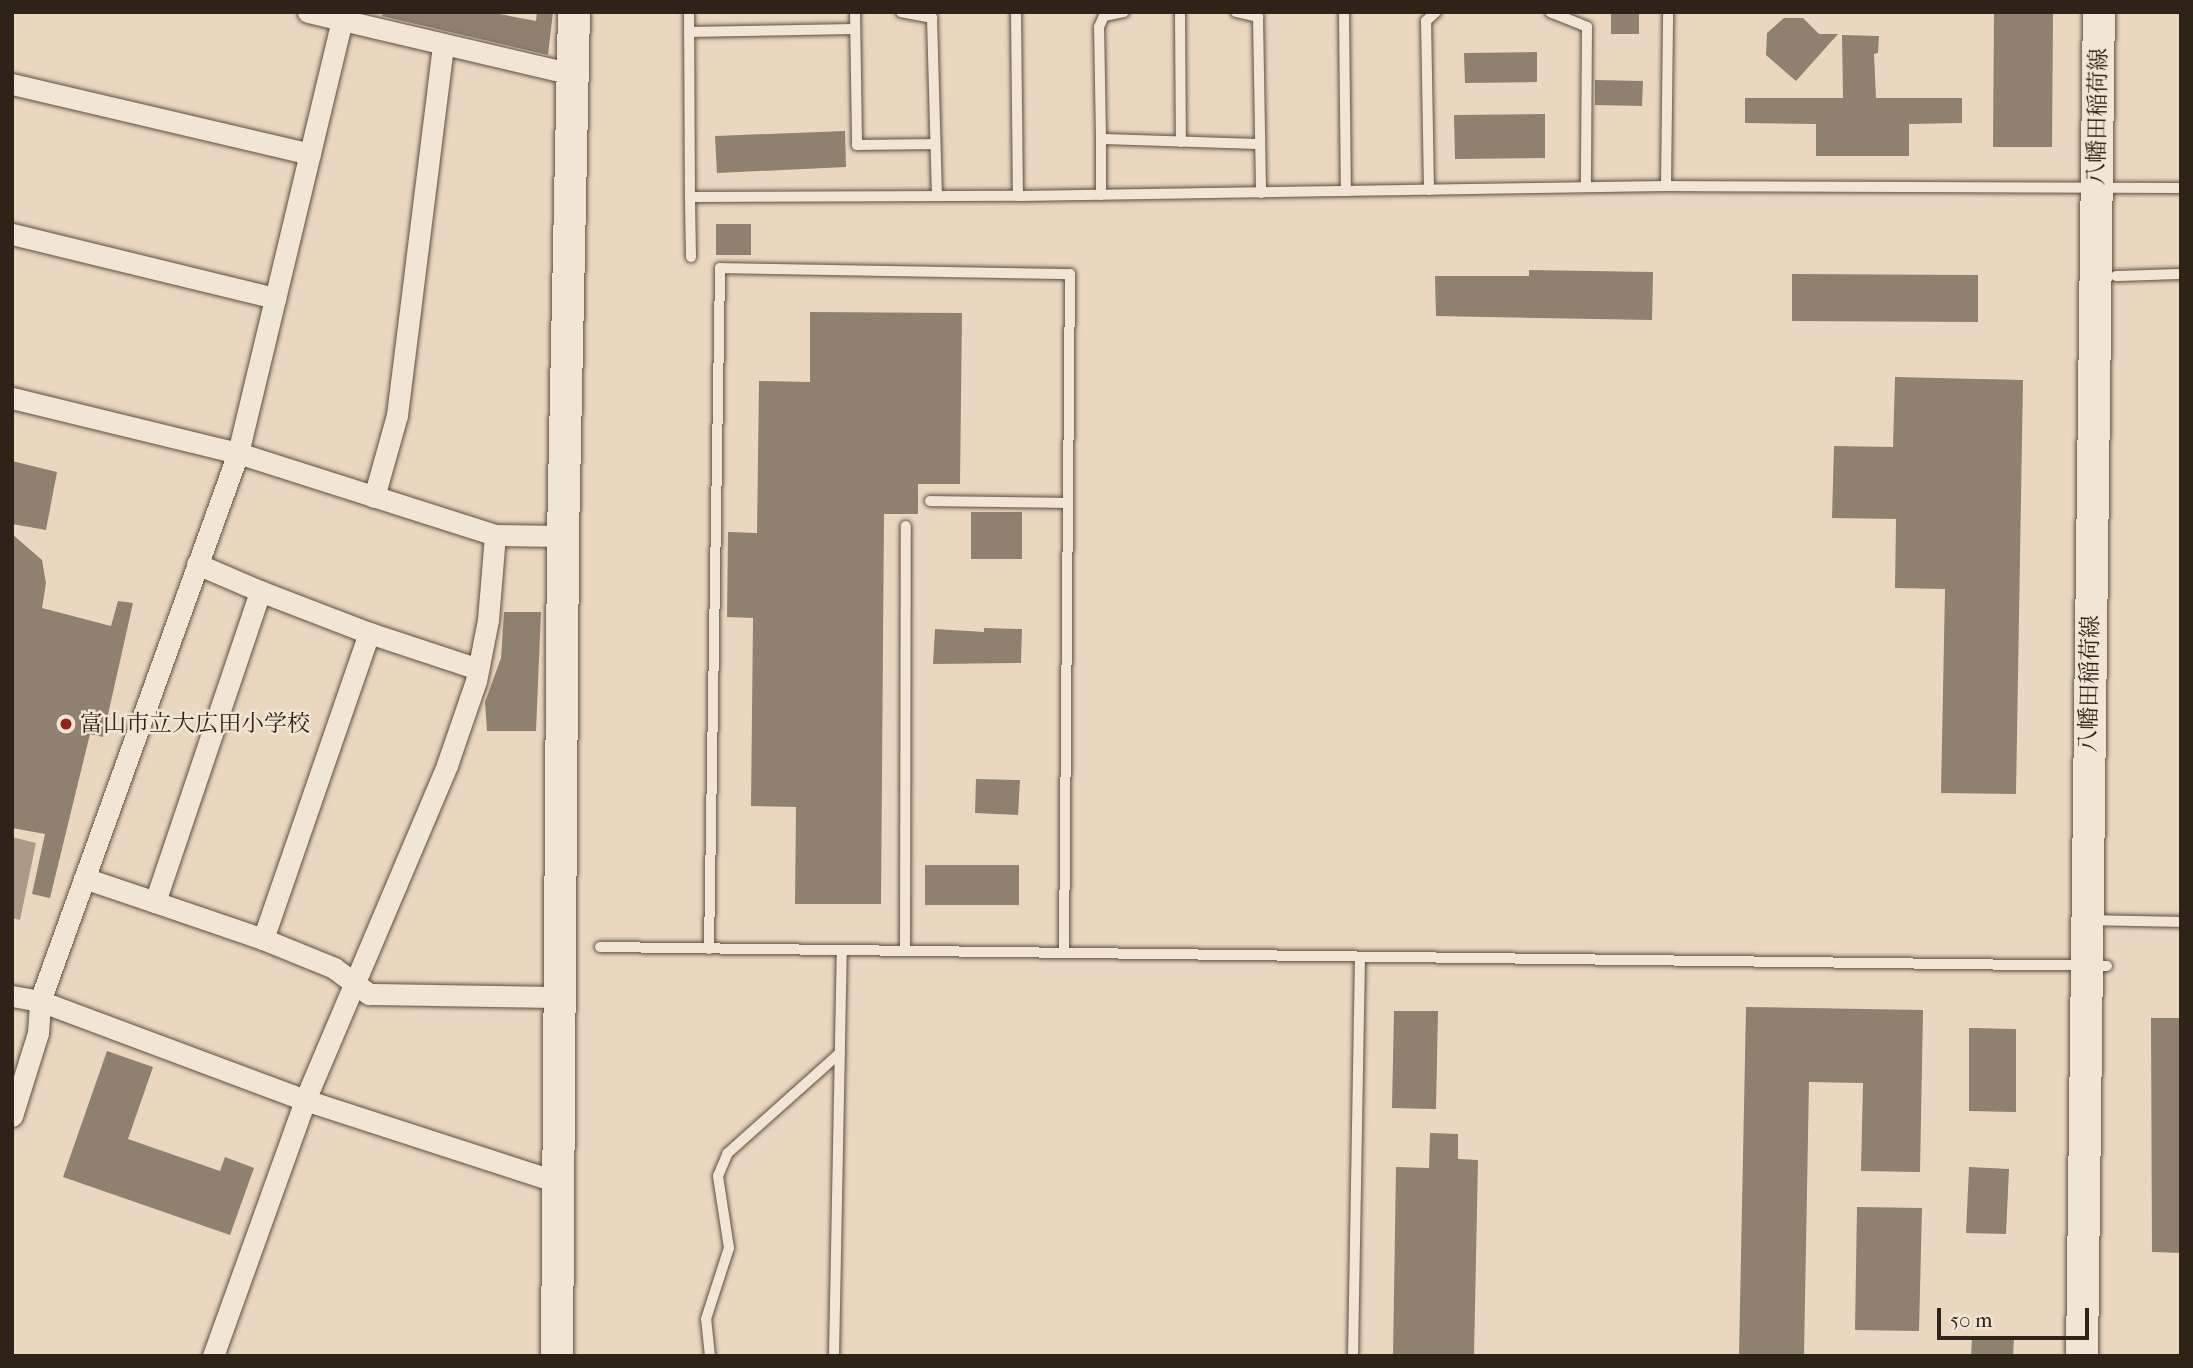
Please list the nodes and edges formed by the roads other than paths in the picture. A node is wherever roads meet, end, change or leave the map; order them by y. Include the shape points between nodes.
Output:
1 (308, 12) edge
2 (574, 12) edge
3 (689, 12) edge
4 (855, 12) edge
5 (901, 12) edge
6 (1016, 12) edge
7 (1125, 12) edge
8 (1180, 12) edge
9 (1236, 12) edge
10 (1344, 12) edge
11 (1436, 12) edge
12 (1550, 12) edge
13 (1668, 12) edge
14 (2099, 12) edge
15 (2119, 12) edge
16 (343, 16) edge
17 (854, 29) junction
18 (689, 32) junction
19 (443, 46) junction
20 (573, 74) junction
21 (12, 84) edge
22 (1101, 139) junction
23 (1181, 142) junction
24 (935, 144) junction
25 (1260, 144) junction
26 (310, 154) junction
27 (1666, 186) junction
28 (1586, 187) junction
29 (2107, 188) junction
30 (2181, 188) edge
31 (1429, 190) junction
32 (1346, 191) junction
33 (1261, 193) junction
34 (1101, 195) junction
35 (1018, 196) junction
36 (690, 197) junction
37 (936, 197) junction
38 (12, 234) edge
39 (691, 257) dead end
40 (2181, 274) edge
41 (2116, 276) junction
42 (275, 298) junction
43 (12, 398) edge
44 (238, 453) junction
45 (374, 497) junction
46 (930, 501) dead end
47 (1068, 503) junction
48 (906, 526) dead end
49 (495, 535) junction
50 (563, 536) junction
51 (197, 564) junction
52 (260, 591) junction
53 (369, 633) junction
54 (478, 669) junction
55 (85, 878) junction
56 (155, 902) junction
57 (2097, 920) junction
58 (2181, 922) edge
59 (263, 939) junction
60 (600, 947) dead end
61 (709, 948) junction
62 (842, 950) junction
63 (905, 951) junction
64 (1064, 953) junction
65 (1360, 958) junction
66 (2098, 965) junction
67 (357, 983) junction
68 (12, 996) edge
69 (560, 997) junction
70 (40, 1001) junction
71 (840, 1053) junction
72 (305, 1100) junction
73 (12, 1116) edge
74 (560, 1183) junction
75 (213, 1356) edge
76 (557, 1356) edge
77 (710, 1356) edge
78 (834, 1356) edge
79 (1353, 1356) edge
80 (2082, 1356) edge
81 (2103, 1356) edge

1 - 16 street
2 - 20 main road
3 - 18 lane
4 - 17 lane
5 - 24 lane via 932,18
6 - 35 lane
7 - 22 lane via 1104,16 1098,27
8 - 23 lane
9 - 25 lane via 1258,17
10 - 32 lane
11 - 31 lane via 1426,21
12 - 28 lane via 1587,27
13 - 27 lane
14 - 29 main road, 八幡田稲荷線
15 - 29 main road, 八幡田稲荷線
16 - 19 street
16 - 26 street
17 - 18 lane
17 - 24 lane via 857,145
18 - 36 lane
19 - 20 street
19 - 45 street via 397,415
20 - 50 main road
21 - 26 street
22 - 23 lane
22 - 34 lane
23 - 25 lane
24 - 37 lane
25 - 33 lane
26 - 42 street
27 - 28 lane
27 - 29 lane
28 - 31 lane
29 - 30 lane
29 - 41 main road, 八幡田稲荷線
29 - 57 main road, 八幡田稲荷線
31 - 32 lane
32 - 33 lane
33 - 34 lane
34 - 35 lane
35 - 37 lane
36 - 37 lane
36 - 39 lane
38 - 42 street
40 - 41 lane
41 - 57 main road, 八幡田稲荷線
42 - 44 street
43 - 44 street
44 - 45 street
44 - 51 street
45 - 49 street
46 - 47 lane
47 - 61 lane via 1070,274 720,268
47 - 64 lane
48 - 63 lane
49 - 50 street
49 - 54 street via 488,620
50 - 69 main road
51 - 52 street
51 - 55 street
52 - 53 street
52 - 56 street
53 - 54 street
53 - 59 street
54 - 67 street via 447,765
55 - 56 street
55 - 70 street
56 - 59 street
57 - 58 lane
57 - 66 main road, 八幡田稲荷線
59 - 67 street via 334,968
60 - 61 lane
61 - 62 lane
62 - 63 lane
62 - 71 lane
63 - 64 lane
64 - 65 lane
65 - 66 lane
65 - 79 lane
66 - 80 main road, 八幡田稲荷線
66 - 81 main road, 八幡田稲荷線
67 - 69 street via 369,994
67 - 72 street
68 - 70 street
69 - 74 main road
70 - 72 street
70 - 73 street via 38,1033
71 - 77 lane via 728,1153 718,1176 729,1248 706,1319
71 - 78 lane
72 - 74 street
72 - 75 street
74 - 76 main road

